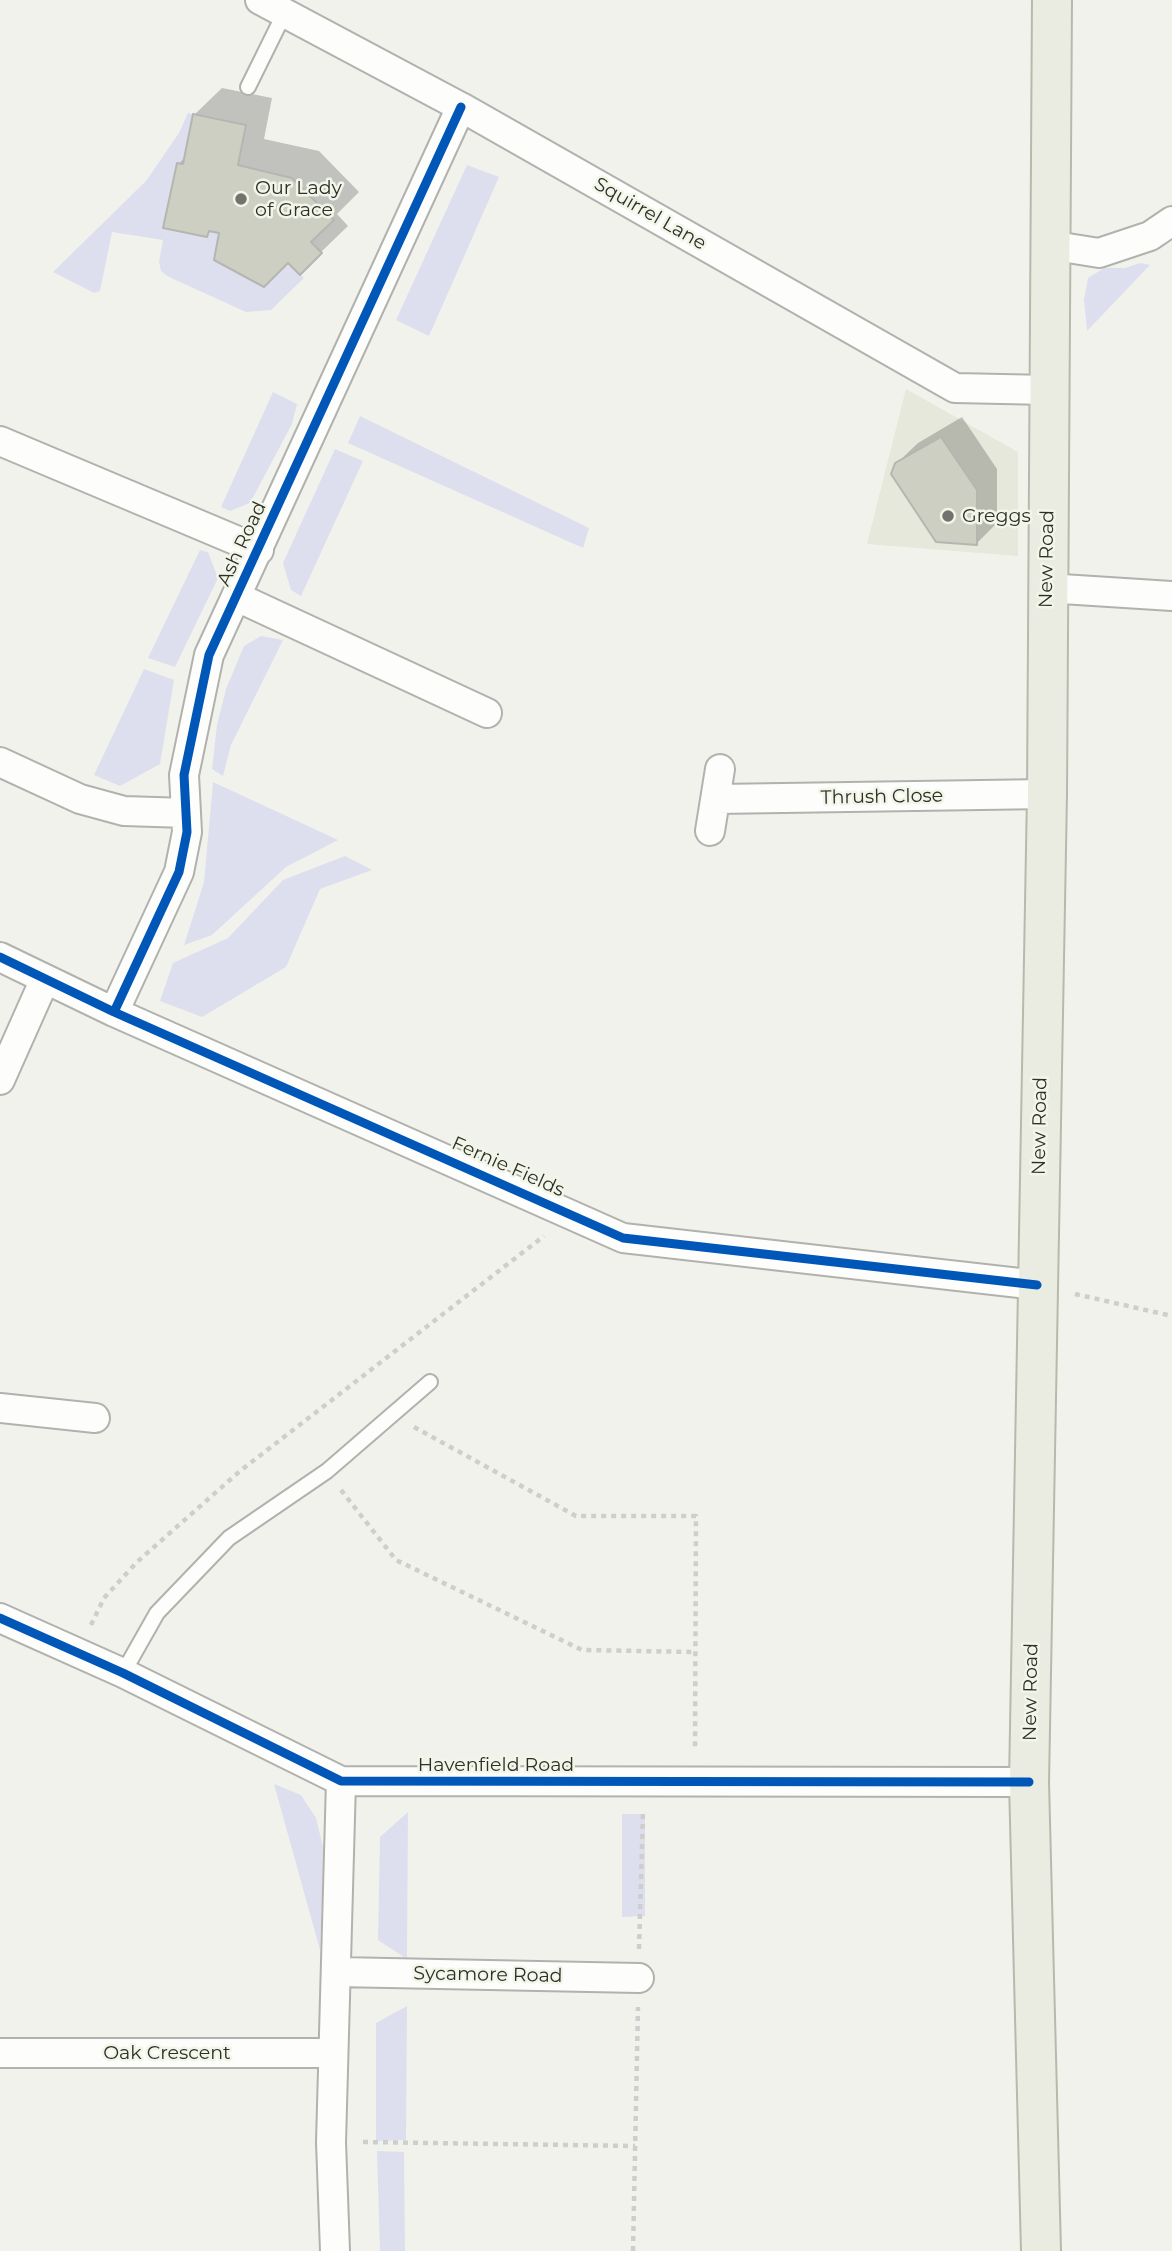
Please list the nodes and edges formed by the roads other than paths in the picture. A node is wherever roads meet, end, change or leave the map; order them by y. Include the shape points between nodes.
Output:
1 (1052, 0) edge
2 (273, 5) edge
3 (248, 88) dead end
4 (461, 107) junction
5 (1172, 221) edge
6 (1049, 245) junction
7 (1049, 390) junction
8 (0, 441) edge
9 (259, 550) junction
10 (1046, 588) junction
11 (1172, 596) edge
12 (237, 597) junction
13 (487, 713) dead end
14 (0, 762) edge
15 (720, 769) dead end
16 (1047, 794) junction
17 (717, 799) junction
18 (186, 813) junction
19 (710, 831) dead end
20 (0, 957) edge
21 (45, 979) junction
22 (114, 1012) junction
23 (0, 1080) edge
24 (1037, 1285) junction
25 (430, 1382) dead end
26 (0, 1408) edge
27 (95, 1418) dead end
28 (0, 1618) edge
29 (123, 1673) junction
30 (341, 1781) junction
31 (1029, 1782) junction
32 (338, 1972) junction
33 (639, 1978) road end
34 (0, 2053) edge
35 (333, 2053) junction
36 (335, 2251) edge
37 (1041, 2251) edge

1 - 6 highway, New Road
2 - 3 lane
2 - 4 street, Squirrel Lane
4 - 7 street, Squirrel Lane via 955,388
4 - 9 street, Ash Road
5 - 6 street via 1150,236 1099,253
6 - 7 highway, New Road
7 - 10 highway, New Road
8 - 9 street
9 - 12 street, Ash Road
10 - 11 street
10 - 16 highway, New Road
12 - 13 street
12 - 18 street, Ash Road via 209,655 184,775
14 - 18 street via 80,799 124,811
15 - 17 street
16 - 17 street, Thrush Close
16 - 24 highway, New Road
17 - 19 street
18 - 22 street, Ash Road via 179,872
20 - 21 street, Fernie Fields
21 - 22 street, Fernie Fields
21 - 23 street
22 - 24 street, Fernie Fields via 623,1238
24 - 31 highway, New Road
25 - 29 lane via 327,1471 229,1538 158,1613
26 - 27 street
28 - 29 street, Havenfield Road
29 - 30 street, Havenfield Road
30 - 31 street, Havenfield Road
30 - 32 street
31 - 37 highway, New Road
32 - 33 street, Sycamore Road
32 - 35 street
34 - 35 street, Oak Crescent
35 - 36 street

